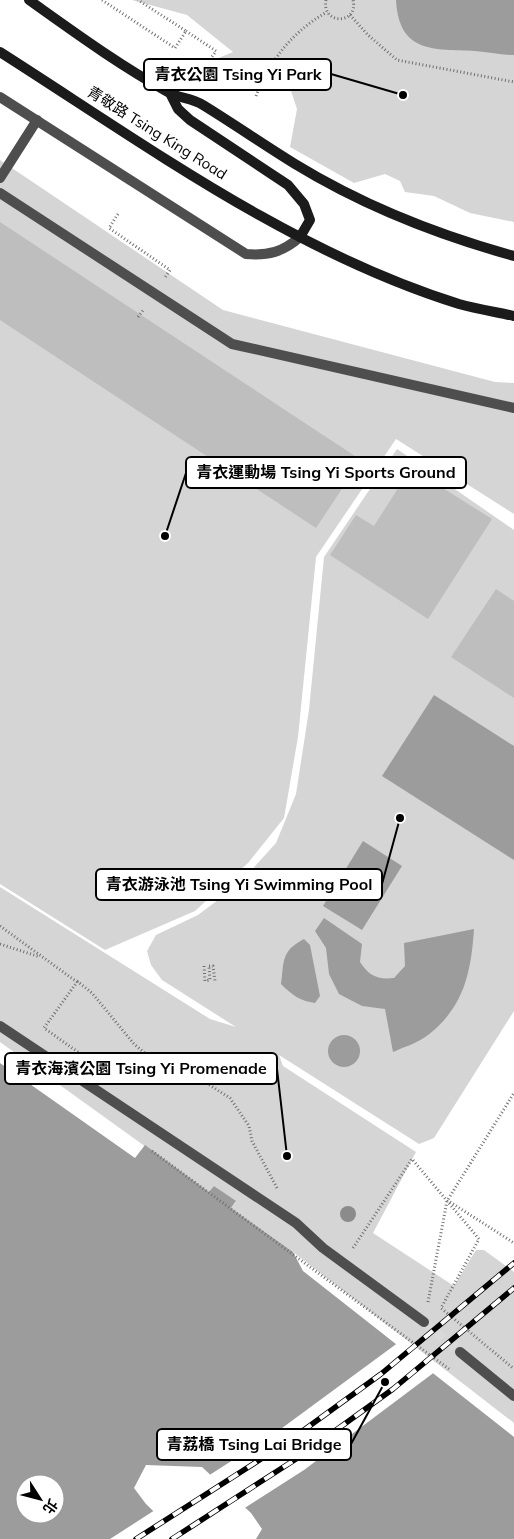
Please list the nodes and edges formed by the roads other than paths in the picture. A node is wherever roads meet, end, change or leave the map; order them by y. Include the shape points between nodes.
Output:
1 (29, 0) edge
2 (0, 52) edge
3 (170, 93) junction
4 (0, 97) edge
5 (37, 120) junction
6 (0, 178) edge
7 (0, 193) edge
8 (300, 237) junction
9 (514, 256) edge
10 (514, 316) edge
11 (514, 408) edge
12 (0, 1026) edge
13 (424, 1322) tunnel mouth
14 (460, 1352) tunnel mouth
15 (514, 1396) edge

1 - 3 main road via 104,53
2 - 8 main road, 青敬路 Tsing King Road via 174,164
3 - 8 main road via 190,120 288,185 304,204 310,220
3 - 9 main road via 201,104 296,165 384,210 446,235
4 - 5 street
5 - 6 street
5 - 8 street via 246,254 273,254 288,248
7 - 11 street via 232,344
8 - 10 main road, 青敬路 Tsing King Road via 348,261 425,292
12 - 13 street via 296,1223 324,1248
14 - 15 street

